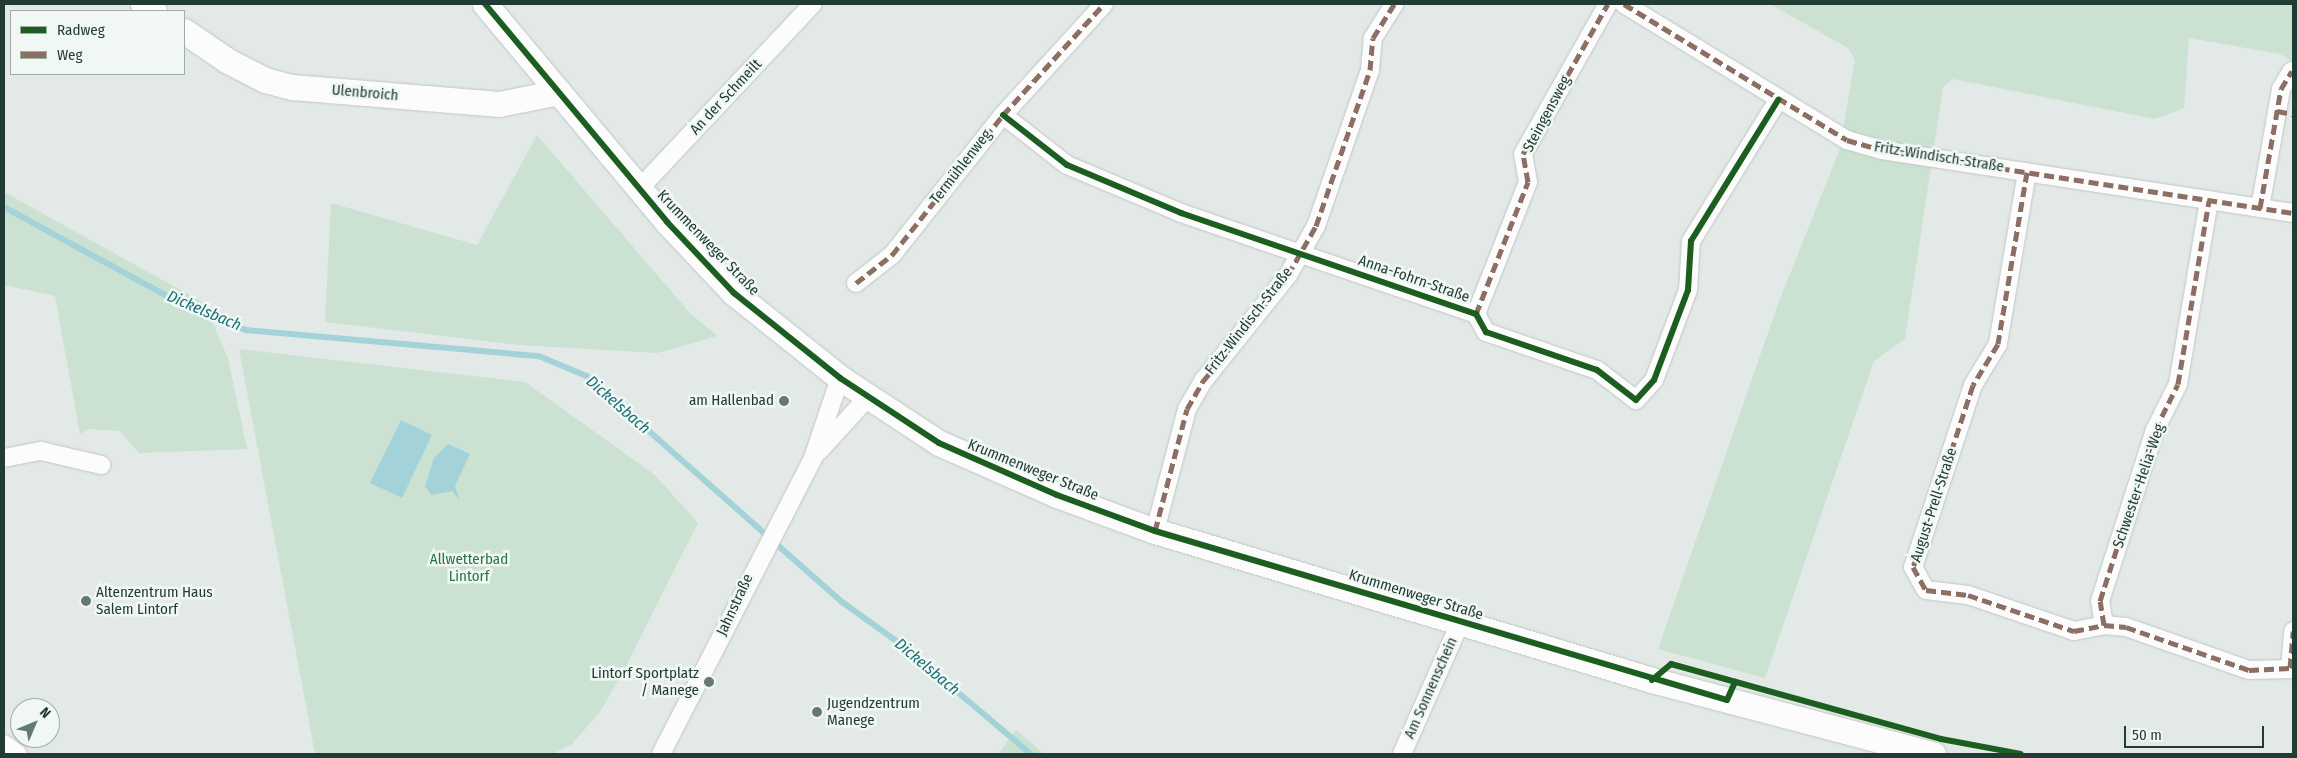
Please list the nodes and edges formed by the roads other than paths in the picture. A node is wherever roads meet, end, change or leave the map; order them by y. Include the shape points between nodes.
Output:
1 (485, 4) edge
2 (813, 4) edge
3 (1104, 4) edge
4 (1394, 4) edge
5 (1608, 4) edge
6 (1624, 4) edge
7 (185, 32) edge
8 (2292, 71) edge
9 (559, 92) junction
10 (1778, 100) junction
11 (2285, 112) edge
12 (1003, 115) junction
13 (2027, 172) junction
14 (639, 189) junction
15 (2209, 201) junction
16 (2260, 208) junction
17 (2293, 213) edge
18 (1300, 252) junction
19 (856, 283) dead end
20 (1476, 314) junction
21 (840, 378) junction
22 (868, 397) junction
23 (4, 458) edge
24 (813, 458) junction
25 (100, 465) dead end
26 (1155, 530) junction
27 (1461, 621) junction
28 (2104, 625) junction
29 (2293, 631) edge
30 (2292, 668) edge
31 (4, 744) edge
32 (18, 754) edge
33 (661, 754) edge
34 (1402, 754) edge
35 (1933, 754) edge

1 - 9 main road, Krummenweger Straße
2 - 14 street, An der Schmeilt
3 - 12 street, Termühlenweg
4 - 18 street, Fritz-Windisch-Straße via 1373,38 1370,70 1316,226
5 - 20 street, Steingensweg via 1523,154 1528,182
6 - 10 street, Fritz-Windisch-Straße
7 - 9 main road, Ulenbroich via 235,65 265,80 292,87 499,104
8 - 11 street via 2281,89
9 - 14 main road, Krummenweger Straße
10 - 13 street, Fritz-Windisch-Straße via 1847,140 1881,150
10 - 20 street, Anna-Fohrn-Straße via 1692,241 1688,290 1654,380 1636,400 1597,370 1486,332
11 - 16 street
12 - 18 street, Anna-Fohrn-Straße via 1067,165 1180,213
12 - 19 street, Termühlenweg via 892,255
13 - 15 street, Fritz-Windisch-Straße
13 - 28 street, August-Prell-Straße via 1998,344 1973,385 1913,567 1926,590 1968,595 2074,631
14 - 21 main road, Krummenweger Straße via 734,293
15 - 16 street, Fritz-Windisch-Straße
15 - 28 street, Schwester-Helia-Weg via 2178,384 2155,430 2100,601
16 - 17 street, Fritz-Windisch-Straße
18 - 20 street, Anna-Fohrn-Straße
18 - 26 street, Fritz-Windisch-Straße via 1187,409
21 - 22 main road, Krummenweger Straße
21 - 24 street, Jahnstraße
22 - 24 street, Jahnstraße
22 - 26 main road, Krummenweger Straße via 939,443 984,465
23 - 25 street via 41,451
24 - 33 street, Jahnstraße via 757,560
26 - 27 main road, Krummenweger Straße
27 - 34 street, Am Sonnenschein
27 - 35 main road, Krummenweger Straße via 1652,680
28 - 30 street, August-Prell-Straße via 2126,627 2249,670
29 - 30 street
31 - 32 street

